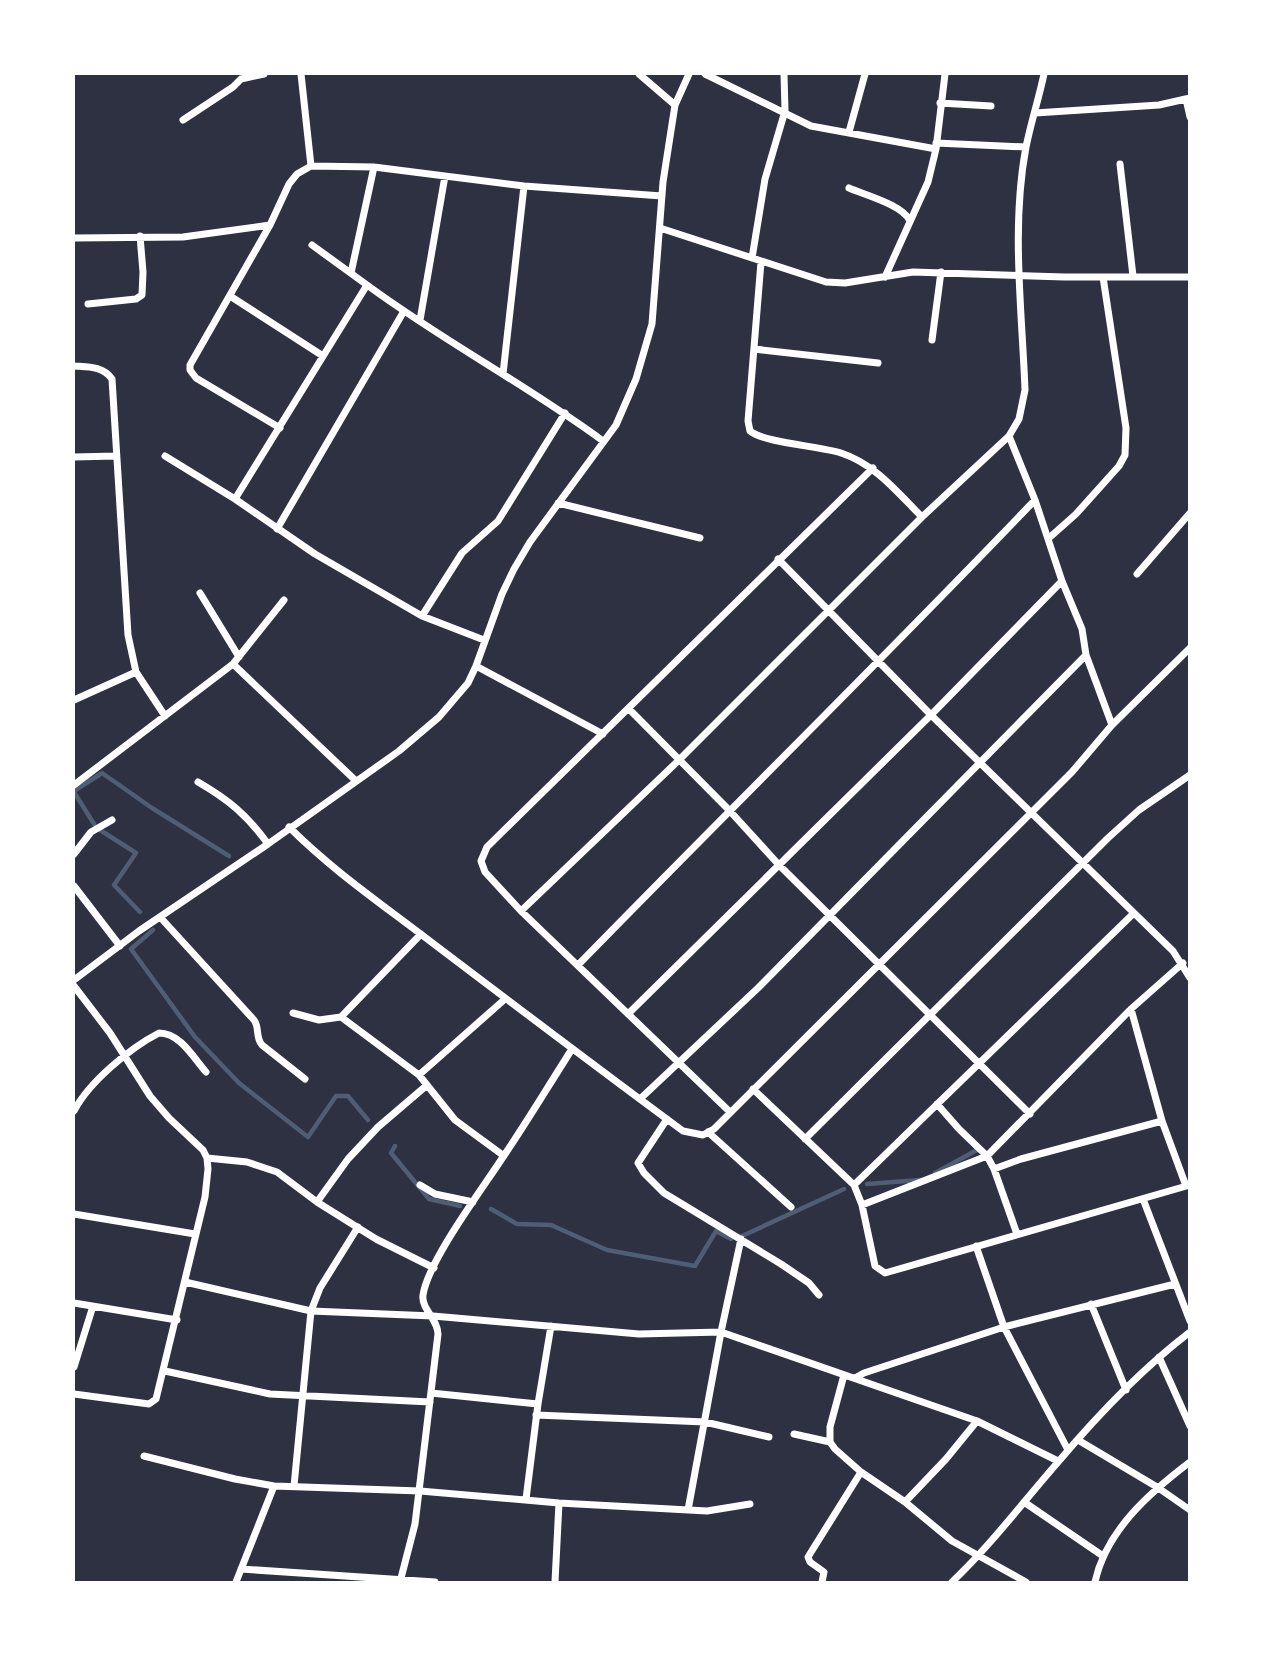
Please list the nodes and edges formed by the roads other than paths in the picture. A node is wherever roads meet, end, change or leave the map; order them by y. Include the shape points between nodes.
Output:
1 (264, 74) edge
2 (301, 74) edge
3 (639, 74) edge
4 (688, 74) edge
5 (705, 74) edge
6 (784, 74) edge
7 (865, 74) edge
8 (945, 74) edge
9 (1044, 74) edge
10 (1188, 99) edge
11 (940, 103) junction
12 (675, 105) junction
13 (991, 106) dead end
14 (785, 111) junction
15 (1035, 113) junction
16 (1189, 117) edge
17 (183, 120) dead end
18 (849, 132) junction
19 (936, 146) junction
20 (1026, 147) junction
21 (1120, 164) dead end
22 (311, 166) junction
23 (374, 167) junction
24 (445, 176) junction
25 (524, 186) junction
26 (849, 188) dead end
27 (662, 196) junction
28 (910, 221) junction
29 (270, 225) junction
30 (660, 228) junction
31 (140, 236) junction
32 (74, 238) edge
33 (312, 246) dead end
34 (752, 258) junction
35 (761, 261) junction
36 (941, 272) junction
37 (351, 273) junction
38 (1019, 276) junction
39 (1133, 276) junction
40 (885, 277) junction
41 (1103, 277) junction
42 (1189, 277) edge
43 (367, 285) junction
44 (230, 296) junction
45 (88, 304) dead end
46 (404, 311) junction
47 (420, 320) junction
48 (932, 340) dead end
49 (754, 349) junction
50 (323, 356) junction
51 (878, 363) dead end
52 (74, 366) edge
53 (503, 374) junction
54 (565, 413) junction
55 (280, 428) junction
56 (1009, 436) junction
57 (603, 441) junction
58 (116, 456) junction
59 (164, 456) dead end
60 (74, 457) edge
61 (873, 468) junction
62 (236, 499) junction
63 (1035, 500) junction
64 (558, 503) junction
65 (1189, 513) edge
66 (922, 517) junction
67 (277, 529) junction
68 (700, 538) dead end
69 (1049, 538) junction
70 (778, 559) junction
71 (1137, 574) dead end
72 (1062, 581) junction
73 (200, 593) dead end
74 (285, 600) dead end
75 (828, 610) junction
76 (422, 617) junction
77 (484, 640) junction
78 (1189, 648) edge
79 (1086, 655) junction
80 (239, 657) junction
81 (881, 661) junction
82 (233, 664) junction
83 (477, 666) junction
84 (136, 672) junction
85 (74, 699) edge
86 (629, 709) junction
87 (931, 715) junction
88 (166, 716) junction
89 (1112, 725) junction
90 (603, 734) junction
91 (678, 761) junction
92 (980, 762) junction
93 (1189, 775) edge
94 (355, 780) junction
95 (198, 782) dead end
96 (74, 785) edge
97 (729, 810) junction
98 (1031, 813) junction
99 (112, 820) dead end
100 (289, 827) junction
101 (268, 844) junction
102 (74, 854) edge
103 (1083, 864) junction
104 (779, 865) junction
105 (74, 886) edge
106 (521, 912) junction
107 (1134, 913) junction
108 (829, 916) junction
109 (160, 917) junction
110 (421, 934) junction
111 (120, 946) junction
112 (1183, 963) junction
113 (578, 965) junction
114 (878, 965) junction
115 (1189, 978) edge
116 (74, 980) edge
117 (74, 986) edge
118 (505, 999) junction
119 (1131, 1009) junction
120 (293, 1013) dead end
121 (628, 1014) junction
122 (341, 1017) junction
123 (930, 1017) junction
124 (572, 1049) junction
125 (125, 1057) junction
126 (678, 1063) junction
127 (978, 1065) junction
128 (206, 1072) dead end
129 (419, 1075) junction
130 (305, 1079) dead end
131 (426, 1086) junction
132 (753, 1089) junction
133 (640, 1099) junction
134 (937, 1104) junction
135 (74, 1111) edge
136 (730, 1112) junction
137 (1030, 1114) junction
138 (667, 1119) junction
139 (1162, 1121) junction
140 (708, 1132) junction
141 (805, 1139) junction
142 (505, 1156) junction
143 (987, 1156) junction
144 (207, 1158) junction
145 (993, 1169) junction
146 (420, 1185) dead end
147 (854, 1185) junction
148 (1188, 1186) edge
149 (1143, 1199) junction
150 (317, 1202) junction
151 (473, 1202) junction
152 (862, 1205) junction
153 (791, 1207) dead end
154 (74, 1214) edge
155 (358, 1227) junction
156 (195, 1234) junction
157 (1017, 1234) junction
158 (741, 1239) junction
159 (976, 1246) junction
160 (434, 1268) junction
161 (185, 1282) junction
162 (1175, 1284) junction
163 (819, 1295) dead end
164 (74, 1303) edge
165 (1091, 1304) junction
166 (93, 1307) junction
167 (311, 1311) junction
168 (433, 1315) junction
169 (177, 1320) junction
170 (1189, 1321) edge
171 (551, 1326) junction
172 (1004, 1327) junction
173 (721, 1332) junction
174 (1189, 1332) edge
175 (1159, 1357) junction
176 (74, 1367) edge
177 (165, 1371) junction
178 (844, 1375) junction
179 (855, 1378) junction
180 (1126, 1390) junction
181 (431, 1393) junction
182 (74, 1394) edge
183 (302, 1398) junction
184 (430, 1402) junction
185 (538, 1404) junction
186 (536, 1415) junction
187 (977, 1421) junction
188 (705, 1422) junction
189 (1189, 1426) edge
190 (794, 1434) dead end
191 (769, 1437) dead end
192 (1078, 1440) junction
193 (830, 1442) junction
194 (1068, 1450) junction
195 (144, 1456) dead end
196 (1058, 1461) junction
197 (1189, 1462) edge
198 (861, 1472) junction
199 (274, 1486) junction
200 (294, 1486) junction
201 (1157, 1487) junction
202 (420, 1491) junction
203 (526, 1499) junction
204 (905, 1502) junction
205 (1024, 1502) junction
206 (559, 1503) junction
207 (750, 1504) dead end
208 (688, 1510) junction
209 (1189, 1510) edge
210 (1103, 1556) junction
211 (978, 1557) junction
212 (241, 1569) junction
213 (400, 1581) edge
214 (236, 1583) edge
215 (435, 1583) edge
216 (555, 1583) edge
217 (822, 1583) edge
218 (952, 1583) edge
219 (1026, 1583) edge
220 (1095, 1583) edge

1 - 17 street via 241,79
2 - 22 street
3 - 12 street
4 - 12 street
5 - 14 street
6 - 14 street
7 - 18 street
8 - 11 street
9 - 15 street
10 - 15 street
10 - 16 street
11 - 13 street
11 - 19 street
12 - 27 street
14 - 18 street via 811,126
14 - 34 street via 765,179
15 - 20 street
18 - 19 street
19 - 20 street
19 - 28 street via 928,182
20 - 38 street
21 - 39 street
22 - 23 street
22 - 29 street via 293,179
23 - 24 street
23 - 37 street
24 - 25 street
24 - 47 street
25 - 27 street
25 - 53 street
26 - 28 street via 896,208
27 - 30 street
28 - 40 street
29 - 31 street via 183,237
29 - 44 street
30 - 34 street
30 - 57 street via 652,324 644,354 627,402
31 - 32 street
31 - 45 street via 142,295
33 - 37 street
34 - 35 street
35 - 40 street via 826,282
35 - 49 street
36 - 38 street
36 - 40 street
36 - 48 street
37 - 43 street
38 - 41 street
38 - 56 street via 1025,390 1019,419
39 - 41 street
39 - 42 street
41 - 69 street via 1127,449 1119,466
43 - 46 street
43 - 50 street
44 - 50 street
44 - 55 street via 191,360 190,370
46 - 47 street
46 - 67 street
47 - 53 street
49 - 51 street
49 - 61 street via 750,431 841,453
50 - 55 street
52 - 58 street via 98,368 112,379
53 - 54 street
54 - 57 street
54 - 76 street via 498,520 462,553
55 - 62 street
56 - 63 street
56 - 66 street
57 - 64 street
58 - 60 street
58 - 84 street via 128,635
59 - 62 street
61 - 66 street
61 - 70 street
62 - 67 street
63 - 69 street
63 - 81 street
64 - 68 street
64 - 77 street via 514,569
65 - 71 street
66 - 75 street
67 - 76 street
69 - 72 street
70 - 75 street
70 - 86 street
72 - 79 street via 1082,629
72 - 87 street
73 - 80 street
74 - 80 street
75 - 81 street
75 - 91 street
76 - 77 street
77 - 83 street
78 - 89 street
79 - 89 street
79 - 92 street
80 - 82 street
81 - 87 street
81 - 97 street
82 - 88 street
82 - 94 street
83 - 90 street
83 - 94 street via 439,717
84 - 85 street
84 - 88 street
86 - 90 street
86 - 91 street
87 - 92 street
87 - 104 street
88 - 96 street
89 - 98 street
90 - 106 street via 484,853 485,872
91 - 97 street
91 - 106 street
92 - 98 street
92 - 108 street
93 - 103 street via 1139,810
94 - 100 street
95 - 101 street via 251,820
97 - 104 street
97 - 113 street
98 - 103 street
98 - 114 street
99 - 102 street via 91,832
100 - 101 street
100 - 110 street via 344,877
101 - 109 street
103 - 107 street
103 - 123 street
104 - 108 street
104 - 121 street
105 - 111 street
106 - 113 street
107 - 112 street
107 - 127 street
108 - 114 street
108 - 126 street
109 - 111 street
109 - 130 street via 254,1020 262,1045
110 - 118 street
110 - 122 street
111 - 116 street
112 - 115 street
112 - 119 street
113 - 121 street
114 - 123 street
114 - 132 street
117 - 125 street
118 - 124 street
118 - 129 street
119 - 137 street
119 - 139 street
120 - 122 street via 318,1020
121 - 126 street
122 - 129 street
123 - 127 street
123 - 141 street
124 - 133 street
124 - 142 street
125 - 128 street via 155,1035 169,1034
125 - 135 street via 90,1088
125 - 144 street via 150,1096
126 - 133 street
126 - 136 street
127 - 134 street
127 - 137 street
129 - 131 street
131 - 142 street via 455,1120
131 - 150 street via 378,1127
132 - 136 street
132 - 141 street
133 - 138 street
134 - 143 street
134 - 147 street
136 - 140 street
137 - 143 street
138 - 140 street via 683,1131
138 - 158 street via 638,1163 643,1173 664,1193
139 - 145 street
139 - 148 street
140 - 153 street
141 - 147 street
142 - 151 street
143 - 145 street
143 - 152 street
144 - 150 street via 262,1166
144 - 156 street via 205,1197
145 - 157 street
146 - 151 street via 444,1197
147 - 152 street
148 - 149 street
149 - 157 street
149 - 162 street
150 - 155 street
151 - 160 street
152 - 159 street via 875,1266 881,1272
154 - 156 street
155 - 160 street
155 - 167 street
156 - 161 street
157 - 159 street
158 - 163 street via 809,1283
158 - 173 street
159 - 172 street
160 - 168 street via 423,1300
161 - 167 street
161 - 169 street
162 - 165 street
162 - 170 street
164 - 166 street
165 - 172 street
165 - 180 street
166 - 169 street
166 - 176 street
167 - 168 street
167 - 183 street
168 - 171 street
168 - 181 street via 438,1334
169 - 177 street
171 - 173 street via 639,1334
171 - 185 street
172 - 179 street
172 - 194 street
173 - 178 street
173 - 188 street
174 - 175 street
175 - 180 street
175 - 189 street
177 - 182 street via 156,1399 149,1404
177 - 183 street
178 - 179 street
178 - 193 street
179 - 187 street
180 - 192 street
181 - 184 street
181 - 185 street
183 - 184 street
183 - 200 street
184 - 202 street
185 - 186 street
186 - 188 street
186 - 203 street
187 - 196 street
187 - 204 street
188 - 191 street
188 - 208 street
190 - 193 street
192 - 194 street
192 - 201 street
193 - 198 street
194 - 196 street
195 - 199 street
196 - 205 street
197 - 201 street
198 - 204 street
198 - 217 street via 808,1557 824,1572
199 - 200 street
199 - 212 street
200 - 202 street
201 - 209 street
201 - 210 street via 1114,1536
202 - 203 street
202 - 213 street
203 - 206 street
204 - 211 street
205 - 210 street
205 - 211 street
206 - 208 street
206 - 216 street
207 - 208 street via 715,1511
210 - 220 street
211 - 218 street
211 - 219 street
212 - 213 street
212 - 214 street
213 - 215 street

